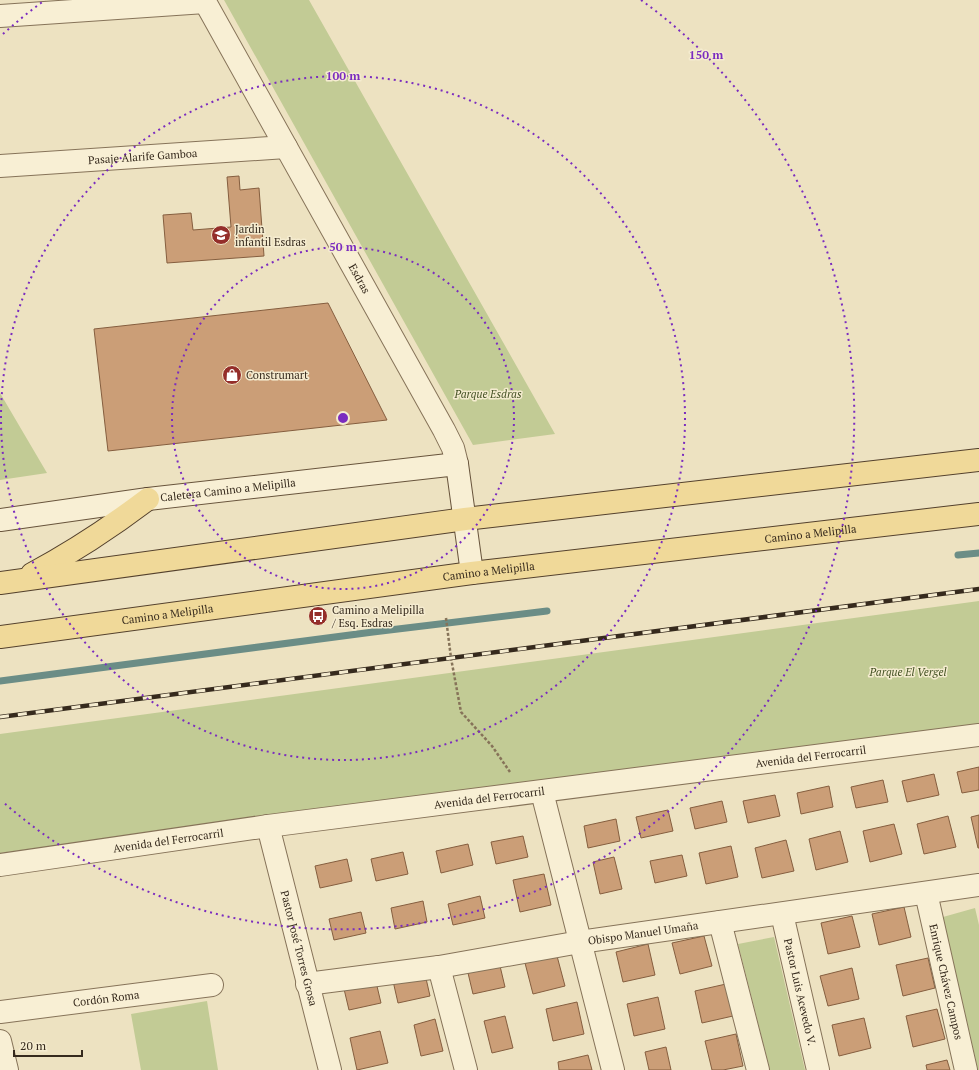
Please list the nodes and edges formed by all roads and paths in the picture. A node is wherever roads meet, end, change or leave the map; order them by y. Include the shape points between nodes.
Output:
1 (204, 1) edge
2 (0, 16) edge
3 (286, 148) junction
4 (0, 166) edge
5 (979, 460) edge
6 (457, 464) junction
7 (148, 499) junction
8 (979, 514) edge
9 (465, 519) junction
10 (0, 520) edge
11 (472, 573) junction
12 (10, 582) edge
13 (446, 618) dead end
14 (0, 637) edge
15 (979, 735) edge
16 (533, 793) junction
17 (268, 826) junction
18 (0, 865) edge
19 (979, 886) edge
20 (926, 893) junction
21 (782, 914) junction
22 (720, 922) junction
23 (580, 942) junction
24 (438, 966) junction
25 (307, 984) junction
26 (212, 985) dead end
27 (0, 1012) edge
28 (0, 1041) edge
29 (7, 1070) edge
30 (330, 1070) edge
31 (466, 1070) edge
32 (613, 1070) edge
33 (758, 1070) edge
34 (818, 1070) edge
35 (966, 1070) edge

1 - 2 street
1 - 3 street, Esdras
3 - 4 street, Pasaje Alarife Gamboa
3 - 6 street, Esdras via 444,430
5 - 9 main road
6 - 7 street, Caletera Camino a Melipilla
6 - 9 street, Esdras
7 - 10 street, Caletera Camino a Melipilla
7 - 12 main road via 84,544
8 - 11 main road, Camino a Melipilla
9 - 11 street, Esdras
9 - 12 main road
11 - 14 main road, Camino a Melipilla
13 - 16 path via 461,712
15 - 16 street, Avenida del Ferrocarril
16 - 17 street, Avenida del Ferrocarril
16 - 23 street
17 - 18 street, Avenida del Ferrocarril
17 - 25 street, Pastor José Torres Grosa
19 - 20 street, Obispo Manuel Umaña
20 - 21 street, Obispo Manuel Umaña
20 - 35 street, Enrique Chávez Campos
21 - 22 street, Obispo Manuel Umaña
21 - 34 street, Pastor Luis Acevedo V.
22 - 23 street, Obispo Manuel Umaña
22 - 33 street
23 - 24 street, Obispo Manuel Umaña
23 - 32 street
24 - 25 street, Obispo Manuel Umaña
24 - 31 street
25 - 30 street, Pastor José Torres Grosa
26 - 27 street, Cordón Roma
28 - 29 street

